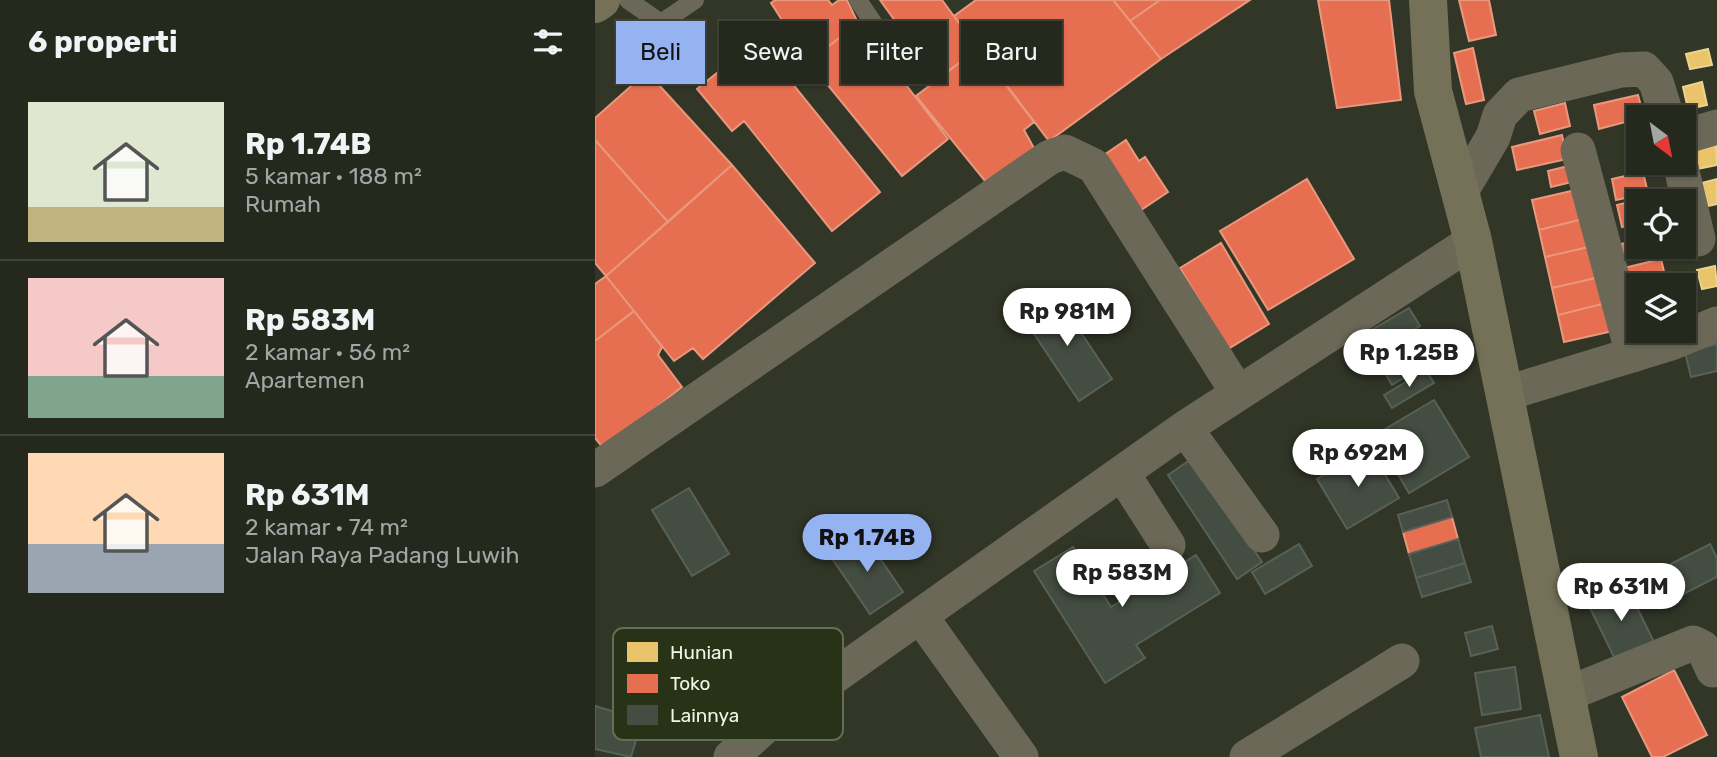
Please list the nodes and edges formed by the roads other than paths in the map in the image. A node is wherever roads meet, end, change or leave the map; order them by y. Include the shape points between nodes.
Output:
1 (601, 0) edge
2 (628, 0) edge
3 (695, 0) edge
4 (857, 0) edge
5 (1428, 0) edge
6 (595, 4) edge
7 (871, 21) edge
8 (1663, 105) edge
9 (1717, 127) edge
10 (1696, 133) edge
11 (1578, 150) dead end
12 (1683, 175) edge
13 (1459, 193) junction
14 (1698, 239) dead end
15 (1473, 241) junction
16 (1717, 324) edge
17 (1633, 355) junction
18 (1238, 393) junction
19 (1504, 394) junction
20 (1185, 428) junction
21 (595, 470) edge
22 (1122, 473) junction
23 (1262, 535) dead end
24 (1168, 545) dead end
25 (921, 617) junction
26 (1402, 662) dead end
27 (1713, 670) dead end
28 (843, 671) edge
29 (1566, 695) junction
30 (750, 740) edge
31 (1259, 753) edge
32 (731, 757) edge
33 (1021, 757) edge
34 (1579, 757) edge

1 - 6 main road
2 - 3 lane via 661,23
4 - 7 lane
5 - 13 main road via 1433,91
8 - 13 street via 1656,82 1644,69 1528,91 1505,106 1493,137
9 - 10 street
11 - 17 street
12 - 14 street
13 - 15 main road
15 - 18 street
15 - 19 main road
16 - 17 street
17 - 19 street
18 - 20 street
18 - 21 street via 1094,166 1065,152 1050,157
19 - 29 main road
20 - 22 street
20 - 23 street
22 - 24 street
22 - 25 street
25 - 28 street
25 - 33 street
26 - 31 street
27 - 29 street via 1703,648 1693,643
29 - 34 main road
30 - 32 street

